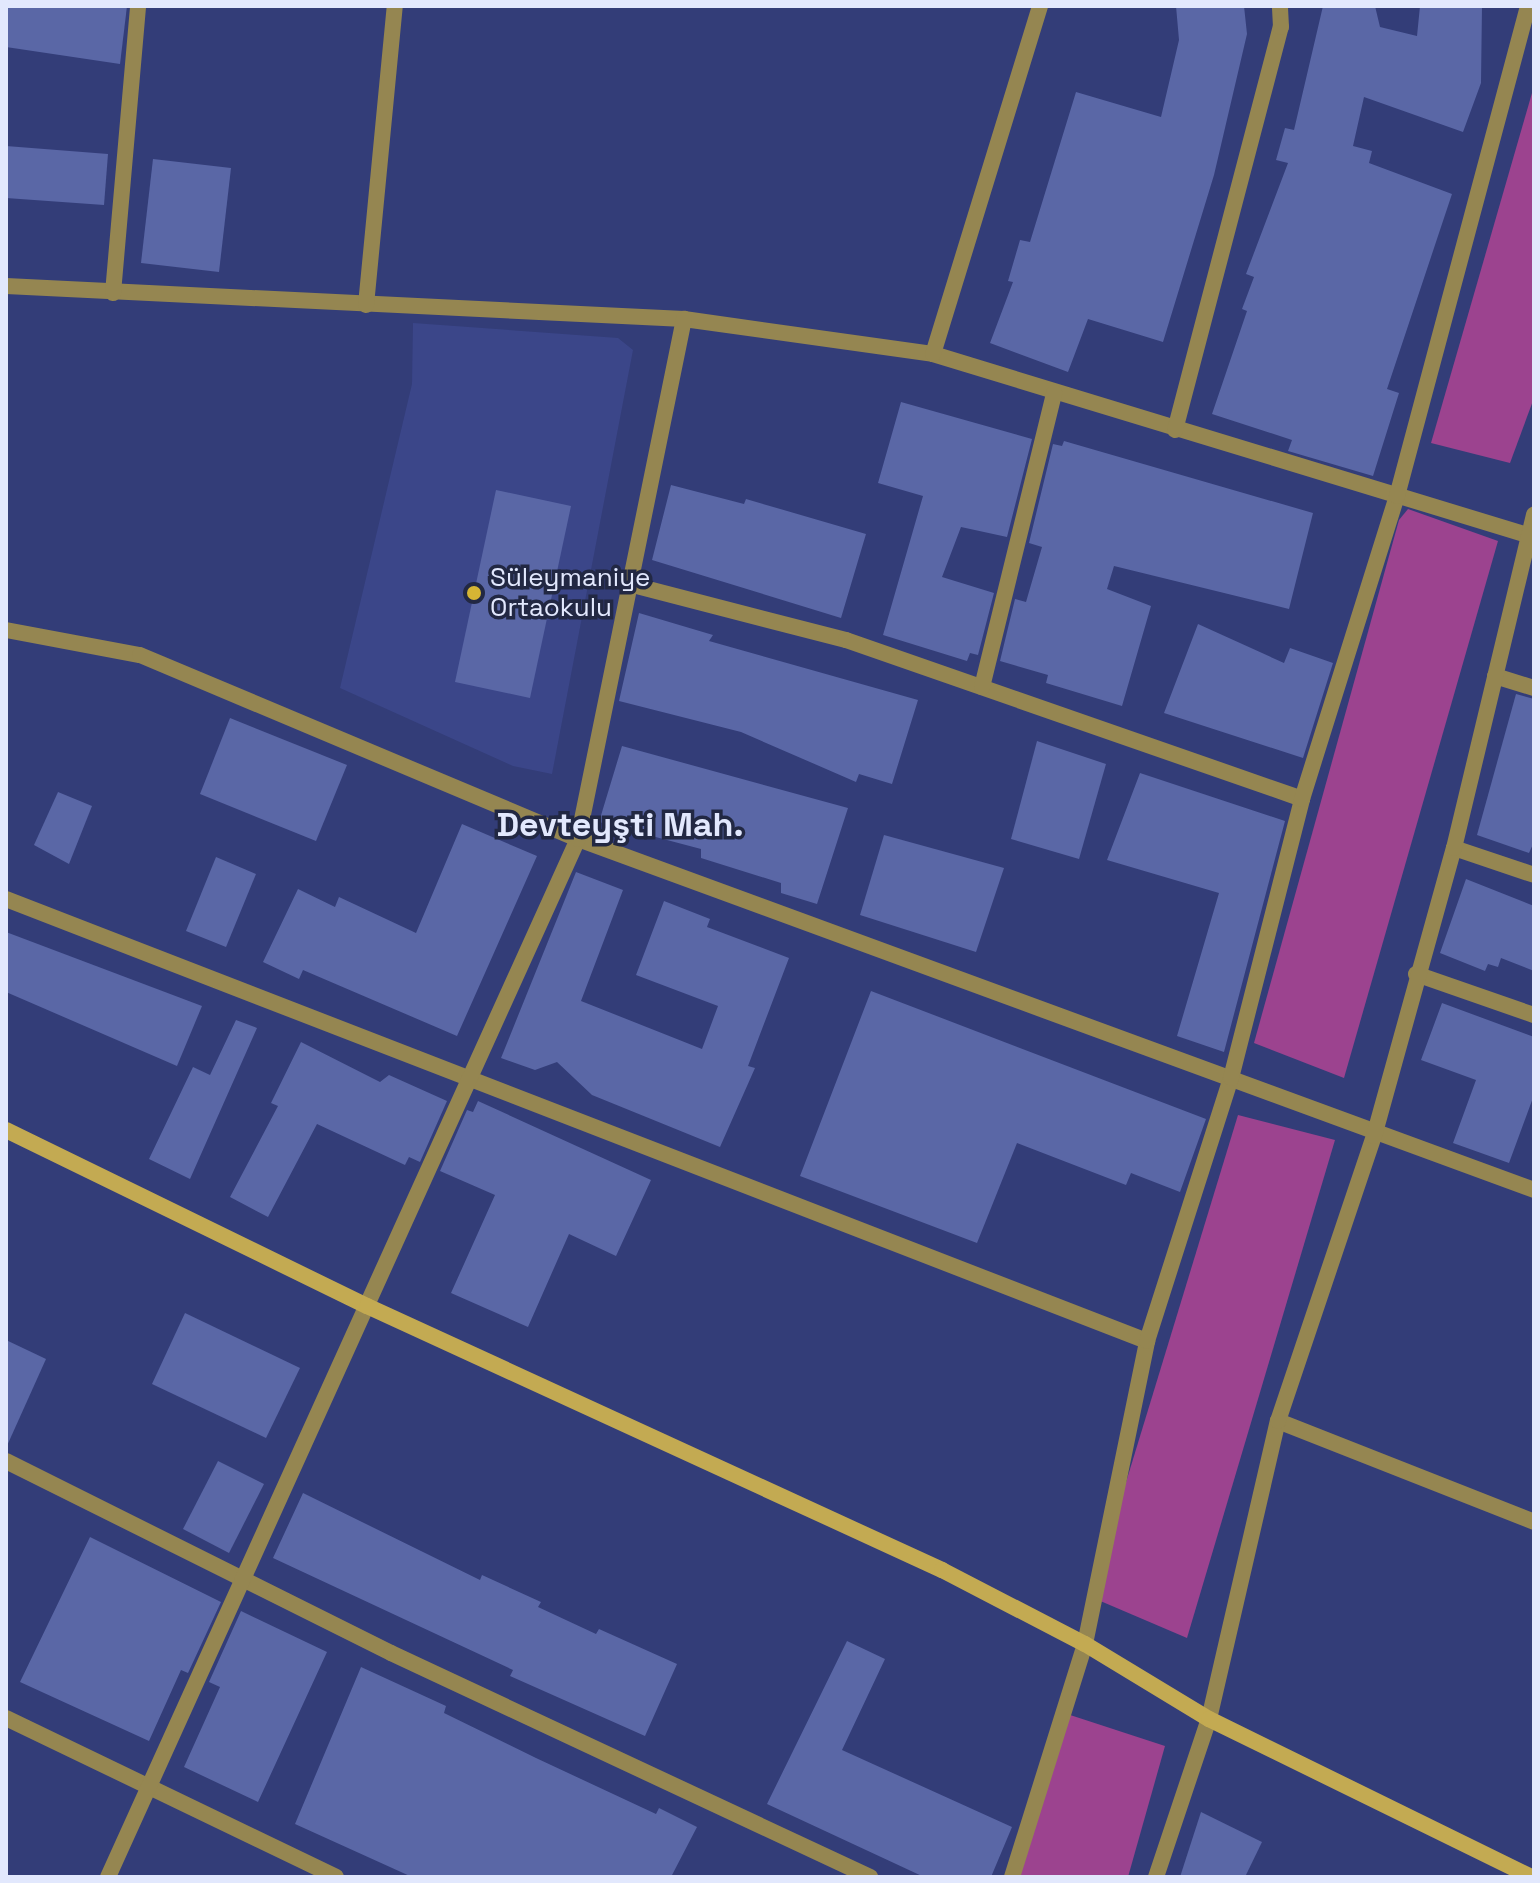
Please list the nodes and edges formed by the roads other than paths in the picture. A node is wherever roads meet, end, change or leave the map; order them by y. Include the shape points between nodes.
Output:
1 (138, 6) edge
2 (395, 6) edge
3 (1040, 6) edge
4 (1280, 6) edge
5 (1528, 6) edge
6 (6, 286) edge
7 (113, 293) junction
8 (366, 305) junction
9 (684, 319) junction
10 (933, 354) junction
11 (1054, 393) junction
12 (1175, 430) junction
13 (1397, 496) junction
14 (1534, 514) edge
15 (1531, 536) edge
16 (629, 584) junction
17 (6, 630) edge
18 (1495, 676) junction
19 (982, 687) junction
20 (1534, 688) edge
21 (1302, 799) junction
22 (578, 839) junction
23 (1454, 848) junction
24 (1534, 875) edge
25 (6, 899) edge
26 (1416, 974) junction
27 (1534, 1015) edge
28 (467, 1076) junction
29 (1231, 1078) junction
30 (6, 1130) edge
31 (1374, 1136) junction
32 (1534, 1190) edge
33 (367, 1306) junction
34 (1147, 1341) junction
35 (1278, 1421) junction
36 (6, 1461) edge
37 (1534, 1522) edge
38 (244, 1577) junction
39 (1085, 1644) junction
40 (6, 1718) edge
41 (1209, 1719) junction
42 (149, 1789) junction
43 (108, 1877) edge
44 (336, 1877) edge
45 (870, 1877) edge
46 (1012, 1877) edge
47 (1156, 1877) edge
48 (1531, 1877) edge

1 - 7 street
2 - 8 street
3 - 10 street
4 - 12 street via 1281,27
5 - 13 street
6 - 7 street
7 - 8 street
8 - 9 street
9 - 10 street
9 - 16 street
10 - 11 street
11 - 12 street
11 - 19 street
12 - 13 street
13 - 15 street
13 - 21 street
14 - 15 street
15 - 18 street
16 - 19 street via 846,640
16 - 22 street
17 - 22 street via 140,655
18 - 20 street
18 - 23 street
19 - 21 street
21 - 29 street
22 - 28 street
22 - 29 street
23 - 24 street
23 - 26 street
25 - 28 street
26 - 27 street
26 - 31 street
28 - 33 street
28 - 34 street
29 - 31 street
29 - 34 street
30 - 33 street
31 - 32 street
31 - 35 street
33 - 38 street
33 - 39 street via 942,1570
34 - 39 street
35 - 37 street
35 - 41 street
36 - 38 street
38 - 42 street
38 - 45 street via 391,1653
39 - 41 street
39 - 46 street
40 - 42 street
41 - 47 street
41 - 48 street
42 - 43 street
42 - 44 street

